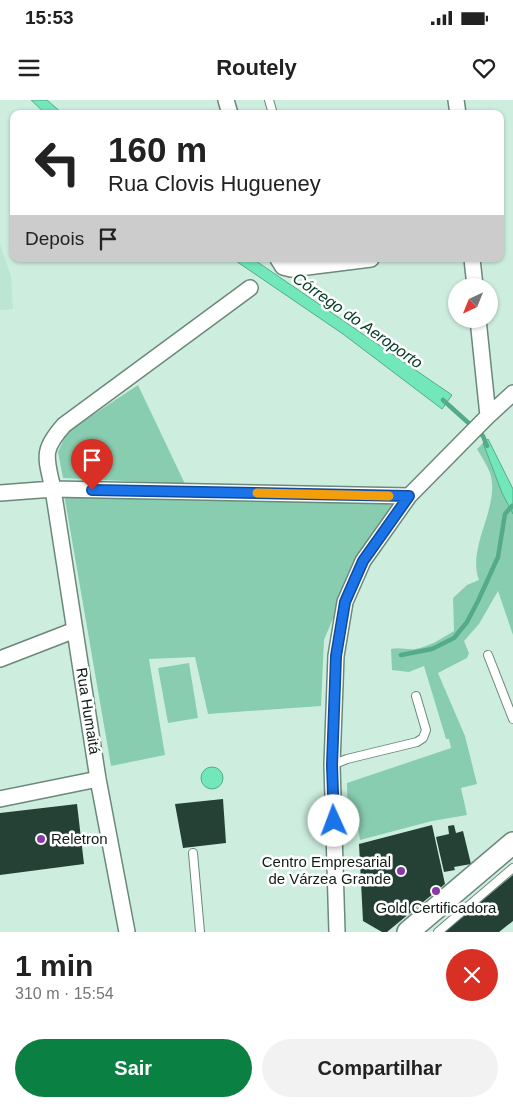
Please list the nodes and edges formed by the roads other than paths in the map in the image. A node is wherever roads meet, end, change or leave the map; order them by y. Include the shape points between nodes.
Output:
1 (280, 262) edge
2 (347, 262) edge
3 (472, 262) edge
4 (474, 278) edge
5 (250, 288) dead end
6 (479, 328) edge
7 (513, 393) edge
8 (487, 416) junction
9 (53, 489) junction
10 (0, 493) edge
11 (409, 496) junction
12 (75, 630) junction
13 (488, 655) dead end
14 (0, 659) edge
15 (416, 696) dead end
16 (513, 719) edge
17 (332, 765) junction
18 (98, 779) junction
19 (0, 799) edge
20 (513, 843) edge
21 (193, 853) dead end
22 (513, 868) edge
23 (128, 932) edge
24 (200, 932) edge
25 (337, 932) edge
26 (408, 932) edge
27 (438, 932) edge

1 - 2 street via 283,267 291,269
3 - 4 street
5 - 9 street, Rua Humaitá via 64,425 51,440 46,458
6 - 8 street
7 - 8 street
8 - 11 street
9 - 10 street
9 - 11 street
9 - 12 street, Rua Humaitá
11 - 17 street via 363,561 345,602 336,656
12 - 14 street
12 - 18 street, Rua Humaitá
13 - 16 lane
15 - 17 lane via 426,730 423,738
17 - 25 street
18 - 19 street
18 - 23 street, Rua Humaitá
20 - 26 street
21 - 24 lane
22 - 27 lane

